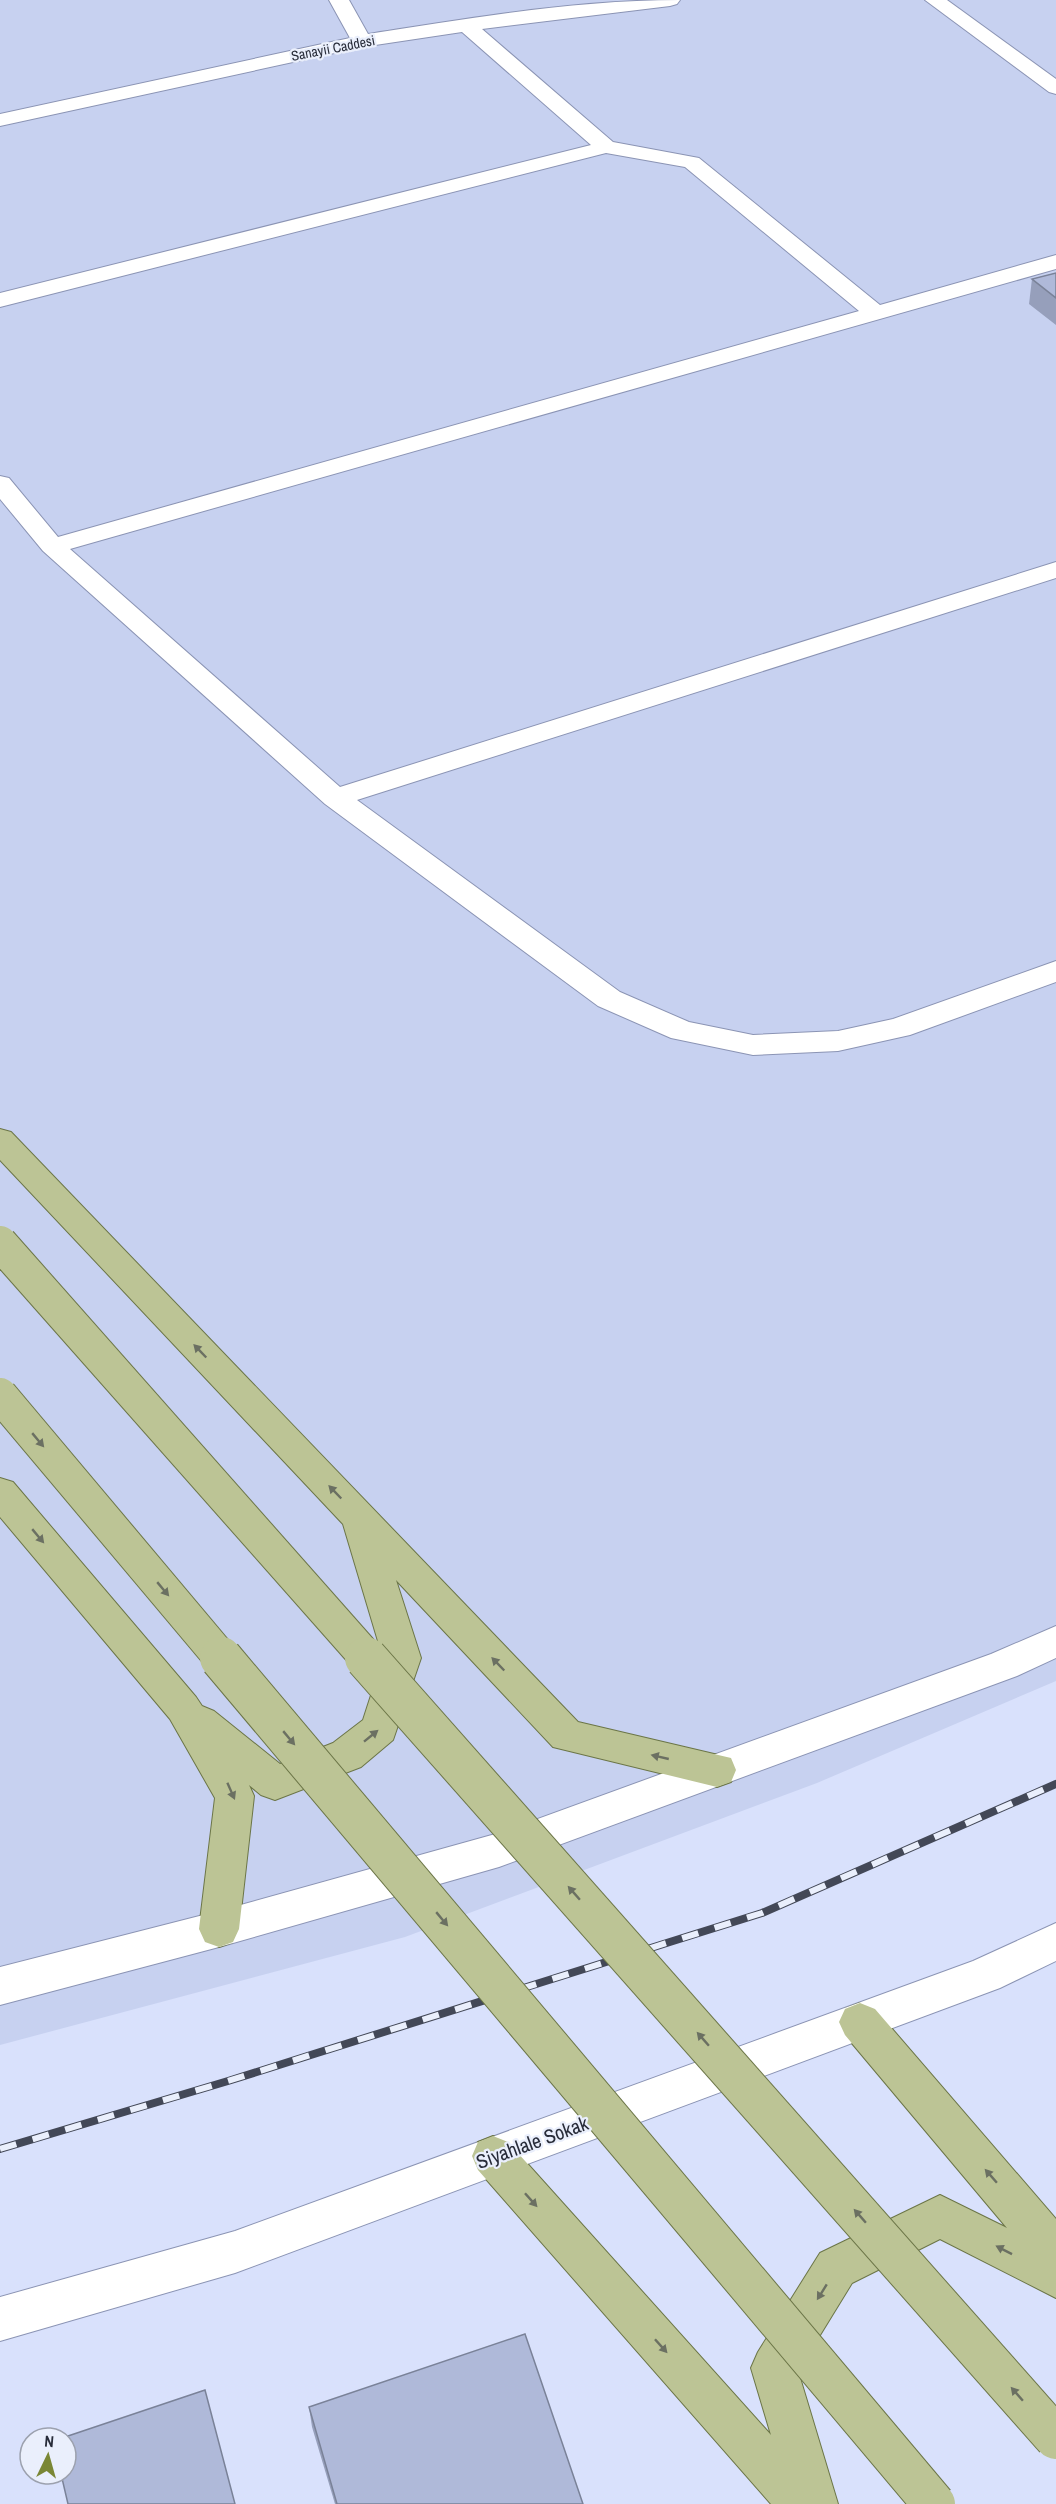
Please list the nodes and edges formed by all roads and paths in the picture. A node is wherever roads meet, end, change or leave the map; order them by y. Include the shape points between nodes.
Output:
1 (339, 0) edge
2 (669, 0) edge
3 (935, 0) edge
4 (466, 25) junction
5 (362, 41) junction
6 (1056, 88) edge
7 (0, 120) edge
8 (606, 147) junction
9 (1056, 262) edge
10 (0, 300) edge
11 (876, 313) junction
12 (0, 483) edge
13 (52, 546) junction
14 (1056, 570) edge
15 (335, 798) junction
16 (1056, 970) edge
17 (0, 1140) edge
18 (0, 1243) edge
19 (0, 1395) edge
20 (0, 1492) edge
21 (358, 1517) junction
22 (1056, 1641) edge
23 (183, 1708) junction
24 (717, 1770) junction
25 (219, 1929) junction
26 (1056, 1941) edge
27 (0, 1986) edge
28 (860, 2022) junction
29 (493, 2156) junction
30 (1056, 2252) edge
31 (1056, 2276) edge
32 (0, 2319) edge
33 (1056, 2438) edge
34 (802, 2504) edge
35 (814, 2504) edge
36 (934, 2504) edge

1 - 5 street
2 - 4 street, Sanayii Caddesi
3 - 6 street
4 - 5 street, Sanayii Caddesi
4 - 8 street
5 - 7 street, Sanayii Caddesi
8 - 10 street
8 - 11 street via 692,162
9 - 11 street
11 - 13 street
12 - 13 street
13 - 15 street
14 - 15 street
15 - 16 street via 609,999 682,1031 753,1045 838,1041 898,1028
21 -> 17 main road
33 -> 18 main road, bridge
19 -> 36 main road, bridge
20 -> 23 main road
23 -> 21 main road via 275,1783 347,1755 379,1729 402,1658
24 -> 21 main road via 567,1737
22 - 24 street via 1004,1665
23 -> 25 main road via 235,1796
24 - 25 street via 499,1850
25 - 27 street
26 - 28 street, Siyahlale Sokak via 986,1975
28 - 29 street, Siyahlale Sokak
30 -> 28 main road
29 - 32 street, Siyahlale Sokak via 235,2252
29 -> 34 main road
31 -> 35 main road via 940,2216 836,2268 774,2368

